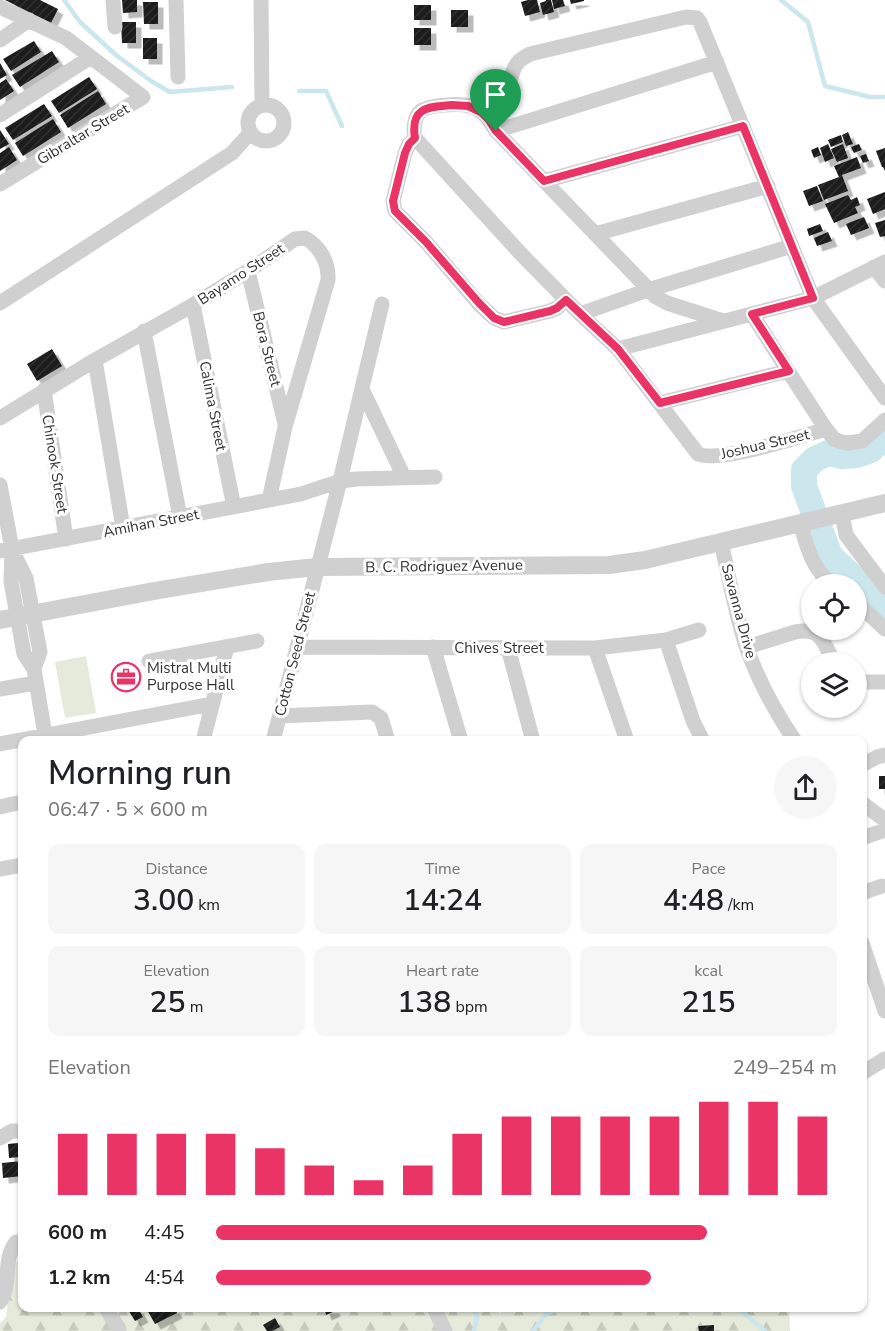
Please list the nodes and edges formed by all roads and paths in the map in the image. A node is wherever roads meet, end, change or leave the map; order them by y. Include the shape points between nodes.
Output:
1 (113, 0) edge
2 (176, 0) edge
3 (261, 0) edge
4 (0, 7) edge
5 (28, 20) junction
6 (116, 27) dead end
7 (0, 40) edge
8 (91, 57) junction
9 (717, 62) junction
10 (178, 77) dead end
11 (262, 105) junction
12 (0, 116) edge
13 (743, 126) junction
14 (496, 131) junction
15 (250, 133) junction
16 (415, 138) junction
17 (544, 181) junction
18 (0, 184) edge
19 (768, 186) junction
20 (595, 234) junction
21 (792, 246) junction
22 (879, 264) edge
23 (248, 272) junction
24 (885, 281) edge
25 (648, 290) junction
26 (813, 298) junction
27 (566, 300) junction
28 (1, 301) edge
29 (382, 304) dead end
30 (193, 305) junction
31 (580, 314) junction
32 (752, 314) junction
33 (723, 321) junction
34 (144, 331) junction
35 (618, 349) junction
36 (94, 360) junction
37 (789, 371) junction
38 (362, 389) junction
39 (44, 390) junction
40 (885, 398) edge
41 (660, 403) junction
42 (0, 418) edge
43 (885, 420) edge
44 (285, 427) junction
45 (826, 429) junction
46 (404, 477) junction
47 (435, 477) dead end
48 (340, 481) junction
49 (0, 485) edge
50 (268, 500) junction
51 (885, 503) edge
52 (234, 507) junction
53 (841, 513) junction
54 (180, 517) junction
55 (802, 522) junction
56 (123, 528) junction
57 (66, 538) junction
58 (721, 542) junction
59 (6, 550) edge
60 (317, 567) junction
61 (821, 574) edge
62 (885, 587) edge
63 (867, 612) edge
64 (17, 617) edge
65 (885, 629) edge
66 (699, 630) dead end
67 (666, 640) junction
68 (258, 641) dead end
69 (227, 647) junction
70 (297, 647) junction
71 (433, 648) junction
72 (508, 648) junction
73 (595, 648) junction
74 (747, 648) junction
75 (828, 652) edge
76 (149, 661) dead end
77 (35, 676) junction
78 (867, 682) edge
79 (885, 682) edge
80 (0, 689) edge
81 (212, 704) junction
82 (280, 716) junction
83 (45, 735) junction
84 (40, 736) edge
85 (204, 736) edge
86 (274, 736) edge
87 (386, 736) edge
88 (459, 736) edge
89 (532, 736) edge
90 (625, 736) edge
91 (700, 736) edge
92 (792, 736) edge
93 (18, 740) edge
94 (0, 744) edge
95 (885, 755) edge
96 (867, 762) edge
97 (18, 803) edge
98 (0, 807) edge
99 (867, 807) edge
100 (885, 820) edge
101 (885, 830) edge
102 (867, 836) edge
103 (18, 866) edge
104 (0, 869) edge
105 (882, 886) dead end
106 (867, 891) edge
107 (867, 958) edge
108 (885, 1011) edge
109 (885, 1059) edge
110 (867, 1070) edge
111 (18, 1131) edge
112 (0, 1138) edge
113 (18, 1242) edge
114 (0, 1302) edge
115 (108, 1312) edge
116 (436, 1312) edge
117 (119, 1329) dead end
118 (445, 1331) edge

1 - 6 street
2 - 10 street
3 - 11 street
4 - 5 street, Gibraltar Street
5 - 7 street
5 - 8 street, Gibraltar Street via 66,38
8 - 12 street
8 - 18 street, Gibraltar Street via 143,97
9 - 13 street
9 - 14 street
9 - 14 street via 700,22 692,17 530,54 517,62
11 - 15 street via 249,116
11 - 15 street via 274,106 283,115 282,133 266,141
13 - 17 street
13 - 19 street
14 - 16 street via 481,112 452,105 422,110 416,118
14 - 17 street
15 - 28 street via 232,153
16 - 27 street
16 - 27 street via 405,153 393,201 395,211 479,303 504,322 550,311
17 - 20 street
19 - 20 street
19 - 21 street
20 - 25 street
21 - 25 street
21 - 26 street
22 - 24 street
22 - 26 street
23 - 30 street, Bayamo Street
23 - 44 street, Bora Street
23 - 44 street, Bayamo Street via 295,239 305,237 318,248 328,272
25 - 31 street
25 - 33 street via 667,303
26 - 32 street
26 - 40 street
27 - 31 street
29 - 38 street, Cotton Seed Street
30 - 34 street, Bayamo Street
30 - 52 street, Calima Street
31 - 35 street
32 - 33 street
32 - 37 street
33 - 35 street
34 - 36 street, Bayamo Street
34 - 54 street
35 - 41 street
36 - 39 street, Bayamo Street
36 - 56 street
37 - 41 street
37 - 45 street
38 - 46 street
38 - 48 street, Cotton Seed Street
39 - 42 street, Bayamo Street
39 - 57 street, Chinook Street
41 - 45 street, Joshua Street via 703,456 776,444
43 - 45 street via 862,441 854,443 834,439
44 - 50 street, Bayamo Street
46 - 47 street, Amihan Street
46 - 48 street, Amihan Street
48 - 50 street, Amihan Street
48 - 60 street, Cotton Seed Street
49 - 59 street
50 - 52 street, Amihan Street
51 - 53 street, B. C. Rodriguez Avenue
52 - 54 street, Amihan Street
53 - 55 street, B. C. Rodriguez Avenue
53 - 62 street via 846,535
54 - 56 street, Amihan Street
55 - 58 street, B. C. Rodriguez Avenue
55 - 61 street via 808,551
56 - 57 street, Amihan Street
57 - 59 street, Amihan Street
58 - 60 street, B. C. Rodriguez Avenue via 609,565
58 - 74 street, Savanna Drive
59 - 64 street via 26,578
60 - 64 street, B. C. Rodriguez Avenue via 268,572
60 - 70 street, Cotton Seed Street
63 - 65 street
64 - 77 street via 40,652
66 - 67 street, Chives Street
67 - 73 street, Chives Street
67 - 91 street
68 - 69 street
69 - 76 street
69 - 81 street
70 - 71 street, Chives Street
70 - 82 street, Cotton Seed Street
71 - 72 street, Chives Street
71 - 88 street
72 - 73 street, Chives Street
72 - 89 street
73 - 90 street
74 - 75 street via 803,630 818,634
74 - 92 street, Savanna Drive via 766,693
77 - 80 street
77 - 83 street
78 - 79 street
81 - 83 street
81 - 85 street
82 - 86 street, Cotton Seed Street
82 - 87 street via 372,712 381,718
83 - 84 street
93 - 94 street
95 - 96 street
97 - 98 street
99 - 100 street
101 - 102 street
103 - 104 street
105 - 106 street
107 - 108 street
109 - 110 street
111 - 112 street
113 - 114 street via 8,1258
115 - 117 street
116 - 118 street

